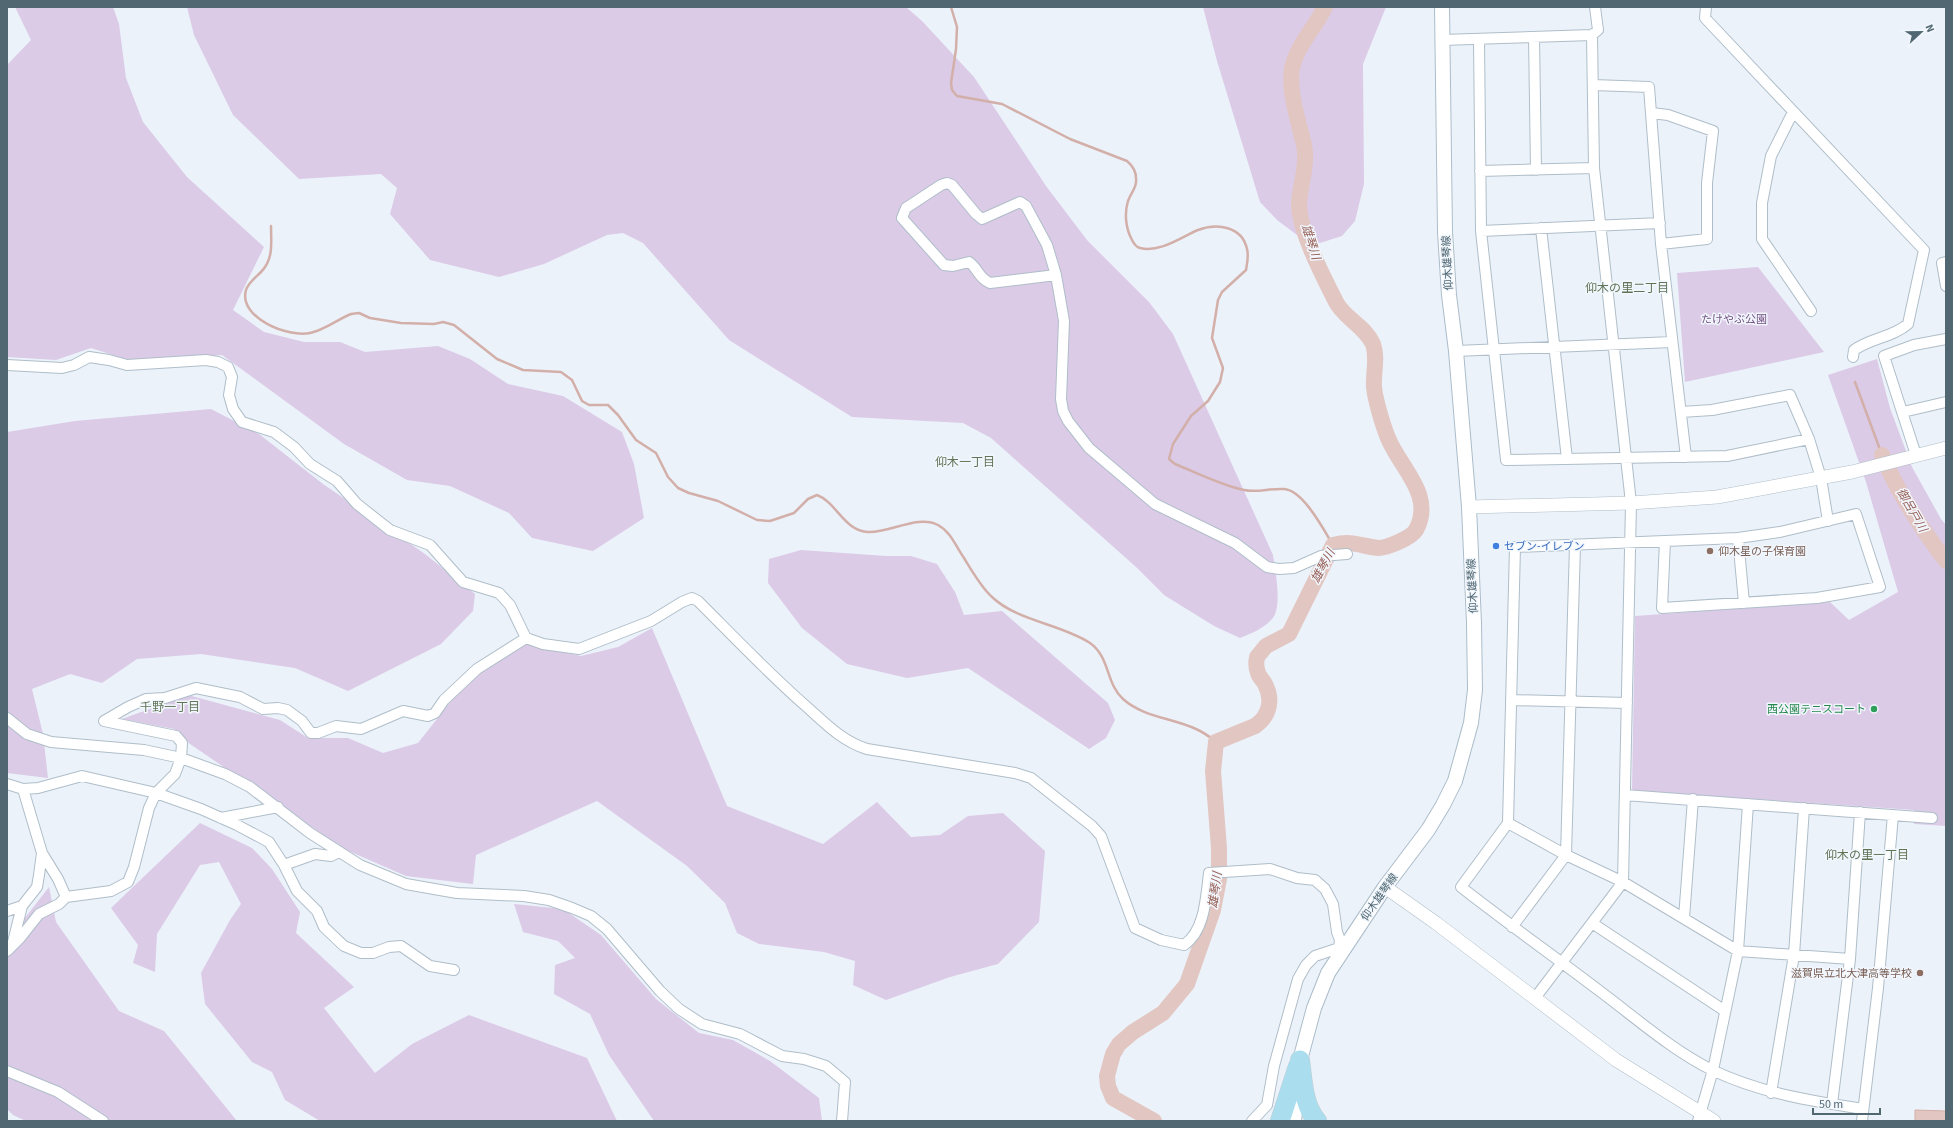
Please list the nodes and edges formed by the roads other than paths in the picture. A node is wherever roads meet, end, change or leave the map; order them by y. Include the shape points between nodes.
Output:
1 (1442, 7) edge
2 (1595, 7) edge
3 (1706, 7) edge
4 (1592, 35) junction
5 (1534, 37) junction
6 (1479, 39) junction
7 (1442, 40) junction
8 (1592, 85) junction
9 (1793, 112) junction
10 (1652, 113) junction
11 (1594, 168) junction
12 (1536, 170) junction
13 (1480, 171) junction
14 (1660, 223) junction
15 (1601, 226) junction
16 (1541, 228) junction
17 (1481, 231) junction
18 (1661, 244) junction
19 (1946, 262) edge
20 (1056, 275) junction
21 (1946, 286) edge
22 (1811, 311) dead end
23 (1946, 339) edge
24 (1672, 342) junction
25 (1614, 344) junction
26 (1554, 347) junction
27 (1494, 350) junction
28 (1456, 351) junction
29 (1853, 357) dead end
30 (7, 365) edge
31 (1946, 402) edge
32 (1680, 412) junction
33 (1903, 412) junction
34 (1809, 439) junction
35 (1946, 448) edge
36 (1916, 455) junction
37 (1686, 457) junction
38 (1627, 458) junction
39 (1567, 459) junction
40 (1821, 478) junction
41 (1631, 503) junction
42 (1468, 507) junction
43 (1828, 521) junction
44 (1738, 538) junction
45 (1665, 541) junction
46 (1631, 542) junction
47 (1574, 545) junction
48 (1347, 554) dead end
49 (1744, 603) junction
50 (526, 638) junction
51 (1511, 700) junction
52 (1571, 701) junction
53 (1626, 703) junction
54 (7, 718) edge
55 (181, 758) junction
56 (7, 784) edge
57 (23, 789) junction
58 (156, 793) junction
59 (1625, 795) junction
60 (1693, 800) junction
61 (1748, 804) junction
62 (278, 807) junction
63 (1804, 808) junction
64 (1860, 812) junction
65 (1893, 815) junction
66 (221, 818) junction
67 (1932, 818) dead end
68 (1508, 823) junction
69 (339, 852) junction
70 (42, 853) junction
71 (1566, 855) junction
72 (284, 864) junction
73 (1623, 882) junction
74 (1385, 887) junction
75 (66, 897) junction
76 (22, 906) junction
77 (7, 911) edge
78 (1684, 918) junction
79 (1592, 923) junction
80 (1512, 927) junction
81 (9, 949) edge
82 (1341, 949) junction
83 (1738, 951) junction
84 (1794, 955) junction
85 (1850, 959) junction
86 (1562, 962) junction
87 (454, 970) dead end
88 (1535, 998) junction
89 (1725, 1011) junction
90 (1300, 1060) junction
91 (1713, 1070) junction
92 (7, 1071) edge
93 (1771, 1093) junction
94 (1832, 1104) junction
95 (1863, 1109) junction
96 (1699, 1117) edge
97 (103, 1121) edge
98 (842, 1121) edge
99 (1252, 1121) edge
100 (1280, 1121) edge
101 (1294, 1121) edge
102 (1317, 1121) edge
103 (1714, 1121) edge
104 (1862, 1121) edge

1 - 7 main road, 仰木雄琴線
2 - 4 street via 1598,30
3 - 9 street via 1705,18
4 - 5 street
4 - 8 street
5 - 6 street
5 - 12 street
6 - 7 street
6 - 13 street
7 - 28 main road, 仰木雄琴線 via 1445,232
8 - 10 street via 1649,88
8 - 11 street
9 - 22 street via 1770,156 1762,204 1762,239
9 - 29 street via 1924,250 1908,324 1901,330 1864,343 1854,350
10 - 14 street
10 - 18 street via 1668,115 1713,131 1707,183 1707,239
11 - 12 street
11 - 15 street
12 - 13 street
13 - 17 street
14 - 15 street
14 - 18 street
15 - 16 street
15 - 25 street
16 - 17 street
16 - 26 street
17 - 27 street
18 - 24 street
19 - 21 street via 1942,263
20 - 20 street via 1047,246 1026,206 1020,202 982,219 952,185 947,183 903,212 902,218 944,265 953,266 969,262 982,279 990,283
20 - 48 street via 1064,321 1061,399 1063,411 1089,448 1155,504 1235,543 1267,567 1294,568 1321,556
23 - 33 street via 1914,345 1884,356
24 - 25 street
24 - 32 street
25 - 26 street
25 - 38 street
26 - 27 street
26 - 39 street
27 - 28 street
27 - 39 street via 1506,460
28 - 42 main road, 仰木雄琴線
30 - 50 street via 62,368 89,357 127,365 206,360 223,364 228,367 232,377 229,395 233,409 242,422 274,432 294,447 310,464 336,481 357,504 390,530 430,545 463,582 499,593 510,605
31 - 33 street
32 - 34 street via 1712,410 1790,395
32 - 37 street
33 - 36 street
34 - 37 street via 1727,456
34 - 40 street
35 - 36 street
36 - 40 street
37 - 38 street
38 - 39 street
38 - 41 street
40 - 41 street via 1717,497
40 - 43 street
41 - 42 street
41 - 46 street
42 - 74 main road, 仰木雄琴線 via 1475,690 1471,723 1455,781 1443,805 1428,830
43 - 44 street
43 - 49 street via 1856,514 1880,587 1817,598
44 - 45 street
44 - 49 street
45 - 46 street
45 - 49 street via 1662,608
46 - 47 street
46 - 53 street
47 - 51 street via 1515,547
47 - 52 street
50 - 55 street via 477,669 428,716 403,711 361,729 336,726 311,733 302,721 288,710 263,709 240,697 196,688 165,698 146,699 104,721 176,736 182,743
50 - 82 street via 543,644 579,649 651,620 692,598 789,691 853,745 1031,778 1101,836 1135,928 1157,939 1184,945 1191,940 1205,904 1209,873 1270,869 1297,878 1315,880 1325,888 1333,904
51 - 52 street
51 - 68 street
52 - 53 street
52 - 71 street
53 - 59 street
54 - 55 street via 27,734 51,742 144,750
55 - 58 street via 175,774
55 - 62 street via 225,774 250,787
56 - 57 street
57 - 58 street via 38,788 82,776
57 - 70 street
58 - 66 street
58 - 75 street via 149,808 128,882 111,891
59 - 60 street
59 - 73 street
60 - 61 street
60 - 78 street
61 - 63 street
61 - 83 street
62 - 66 street
62 - 69 street
63 - 64 street
63 - 84 street
64 - 65 street
64 - 85 street
65 - 67 street
65 - 95 street via 1878,988
66 - 72 street via 268,842
68 - 71 street
68 - 80 street via 1461,887
69 - 72 street via 331,856 315,854
69 - 98 street via 360,865 406,884 457,893 524,896 548,900 591,916 621,944 660,991 679,1009 702,1024 740,1034 782,1056 826,1066 845,1082
70 - 75 street via 58,878
70 - 76 street via 37,887
71 - 73 street
71 - 80 street
72 - 87 street via 297,891 317,911 324,927 344,946 361,953 373,953 388,947 401,946 430,966
73 - 78 street
73 - 79 street
74 - 82 main road, 仰木雄琴線
74 - 88 street
75 - 81 street via 59,904 39,914
76 - 77 street
76 - 81 street
78 - 83 street
79 - 86 street
79 - 89 street
80 - 86 street
82 - 90 main road, 仰木雄琴線 via 1314,1008
82 - 99 street via 1315,956 1298,979 1274,1066 1267,1105
83 - 84 street
83 - 89 street
84 - 85 street
84 - 93 street
85 - 94 street
86 - 88 street
86 - 91 street via 1683,1054
88 - 96 street via 1616,1060
89 - 91 street
90 - 100 highway
90 - 101 main road, 仰木雄琴線
90 - 102 highway via 1306,1100 1310,1112
91 - 93 street
91 - 96 street
92 - 97 street via 58,1092
93 - 94 street
94 - 95 street
95 - 104 street
96 - 103 street

